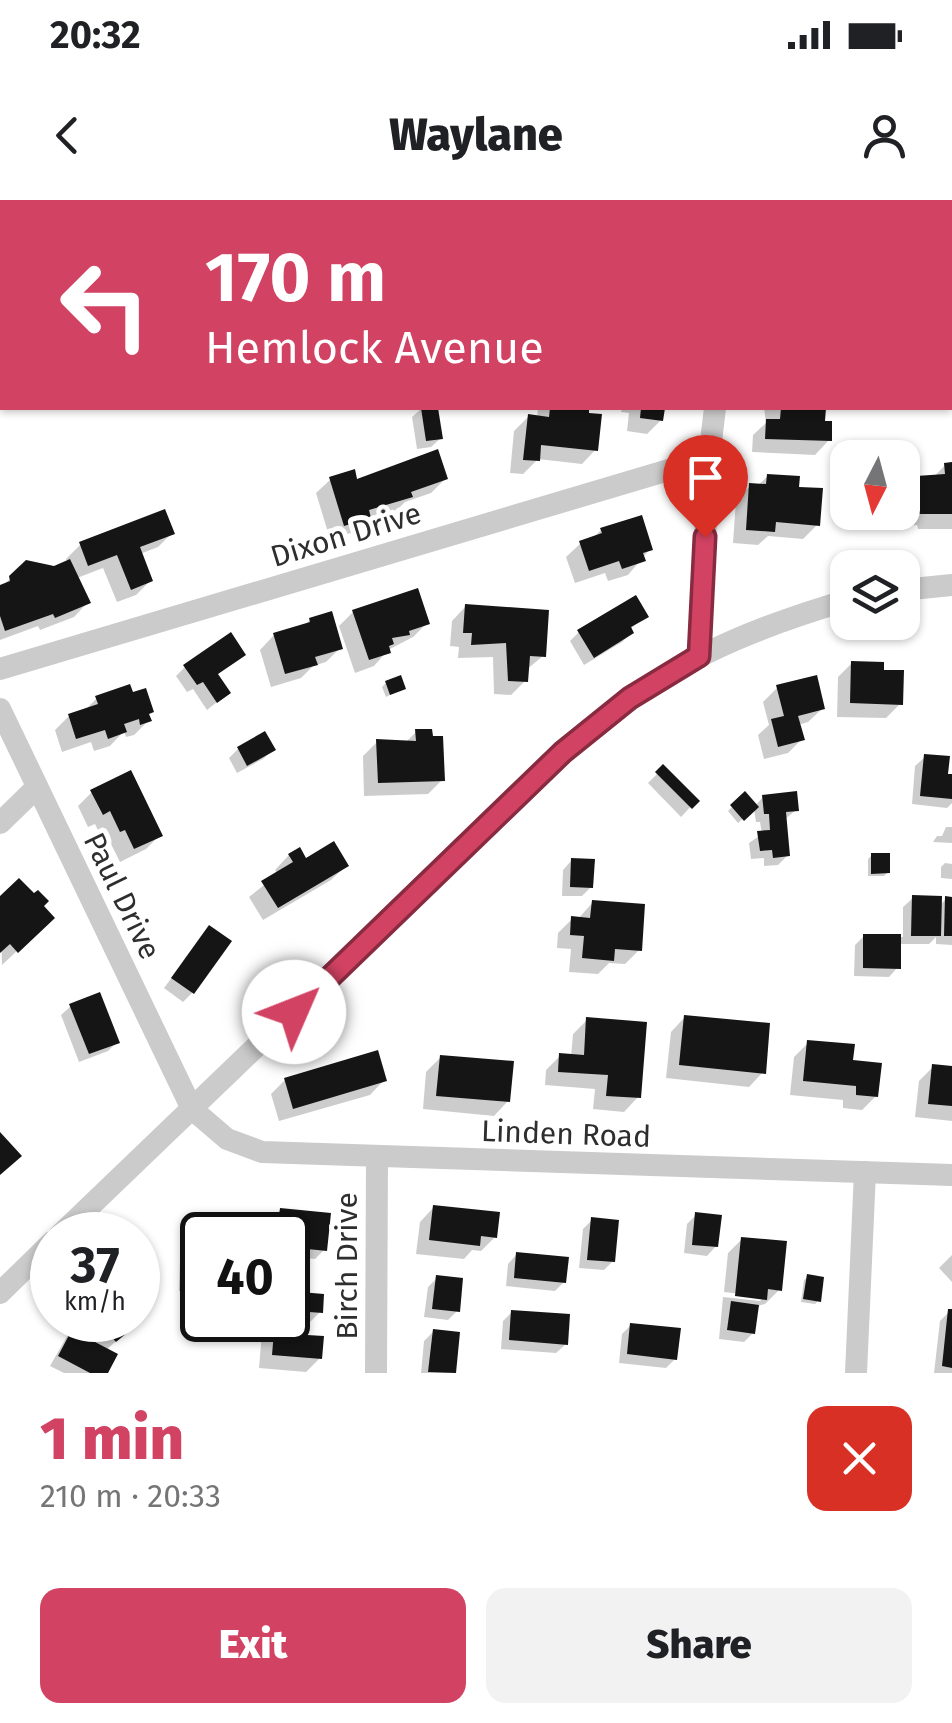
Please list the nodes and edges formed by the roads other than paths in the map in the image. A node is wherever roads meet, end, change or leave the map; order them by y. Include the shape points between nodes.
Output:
1 (715, 410) edge
2 (709, 458) junction
3 (952, 584) edge
4 (920, 588) edge
5 (830, 606) edge
6 (699, 656) junction
7 (0, 669) edge
8 (0, 709) edge
9 (36, 788) junction
10 (0, 822) edge
11 (192, 1109) junction
12 (377, 1158) junction
13 (866, 1172) junction
14 (952, 1175) edge
15 (84, 1212) edge
16 (30, 1264) edge
17 (0, 1293) edge
18 (376, 1373) edge
19 (856, 1373) edge

1 - 2 street
2 - 6 street
2 - 7 street, Dixon Drive
3 - 4 street
5 - 6 street
6 - 11 street via 630,698 563,752
8 - 9 street, Paul Drive
9 - 10 street
9 - 11 street, Paul Drive
11 - 12 street, Linden Road via 227,1140 262,1152
11 - 15 street
12 - 13 street, Linden Road
12 - 18 street, Birch Drive
13 - 14 street, Linden Road
13 - 19 street
16 - 17 street

